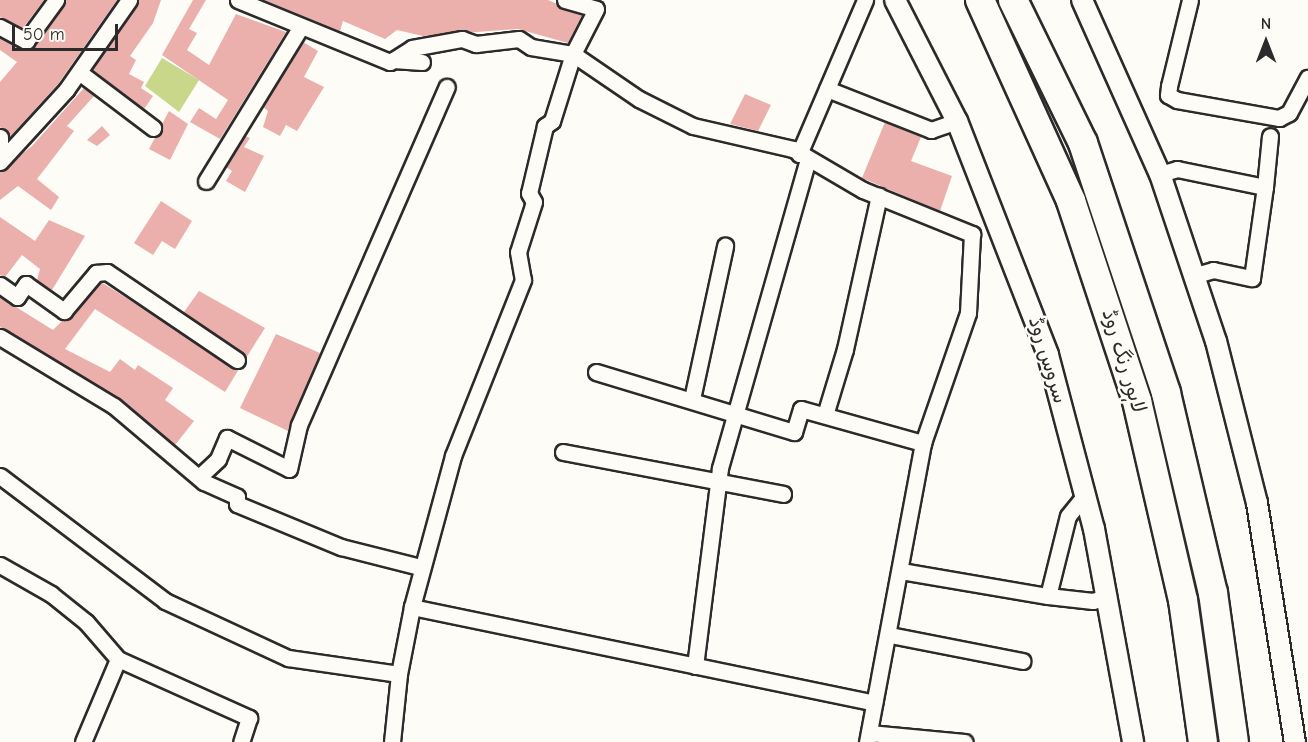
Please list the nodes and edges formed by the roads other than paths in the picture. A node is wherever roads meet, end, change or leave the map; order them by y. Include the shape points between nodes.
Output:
1 (56, 0) edge
2 (129, 0) edge
3 (238, 0) edge
4 (565, 0) edge
5 (865, 0) edge
6 (895, 0) edge
7 (980, 0) edge
8 (1013, 0) edge
9 (1082, 0) edge
10 (1190, 0) edge
11 (0, 27) edge
12 (300, 27) junction
13 (573, 54) junction
14 (393, 60) junction
15 (422, 62) dead end
16 (79, 72) junction
17 (1308, 78) edge
18 (447, 87) dead end
19 (827, 88) junction
20 (957, 121) junction
21 (153, 128) dead end
22 (1270, 136) dead end
23 (0, 137) edge
24 (2, 153) edge
25 (804, 157) junction
26 (1160, 174) junction
27 (206, 181) dead end
28 (1265, 187) junction
29 (879, 196) junction
30 (725, 246) dead end
31 (1196, 275) junction
32 (0, 285) edge
33 (0, 337) edge
34 (237, 360) dead end
35 (596, 372) dead end
36 (692, 399) junction
37 (736, 413) junction
38 (825, 415) junction
39 (923, 443) junction
40 (563, 452) dead end
41 (0, 476) edge
42 (199, 477) junction
43 (722, 483) junction
44 (783, 494) dead end
45 (1086, 495) junction
46 (0, 565) edge
47 (420, 567) junction
48 (901, 571) junction
49 (1048, 596) junction
50 (1108, 596) junction
51 (412, 607) junction
52 (890, 635) junction
53 (118, 659) junction
54 (1022, 661) dead end
55 (695, 666) junction
56 (399, 674) junction
57 (874, 703) junction
58 (868, 738) edge
59 (83, 742) edge
60 (241, 742) edge
61 (392, 742) edge
62 (965, 742) edge
63 (1133, 742) edge
64 (1203, 742) edge
65 (1234, 742) edge
66 (1295, 742) edge

1 - 11 street via 26,41
2 - 16 street
3 - 12 street
4 - 13 street via 596,9
5 - 19 street
6 - 20 street, سروس روڈ
7 - 64 highway, لاہور رنگ روڈ via 1071,201 1137,401 1183,600
8 - 65 highway, لاہور رنگ روڈ via 1083,143 1166,393 1213,592
9 - 26 street
10 - 17 street via 1168,95 1177,100 1279,118 1289,113
12 - 14 street
12 - 27 street
13 - 14 street via 531,47 519,39 476,44 462,39 412,48
13 - 25 street via 639,99 693,126
13 - 47 street via 552,121 545,126 529,193 534,202 518,252 523,280 453,456
14 - 15 street
16 - 21 street
16 - 24 street
18 - 42 street via 299,426 289,469 227,438 218,459
19 - 20 street via 931,130
19 - 25 street
20 - 45 street, سروس روڈ via 1029,298
22 - 28 street
23 - 24 street
25 - 29 street
25 - 37 street
26 - 28 street via 1178,169
26 - 31 street
28 - 31 street via 1252,278 1213,270
29 - 38 street
29 - 39 street via 972,234 968,313
30 - 36 street
31 - 66 street via 1257,503
32 - 34 street via 17,297 26,284 64,310 96,273 107,273
33 - 42 street via 114,406
35 - 36 street
36 - 37 street
37 - 38 street via 794,432 801,409
37 - 43 street via 720,468
38 - 39 street
39 - 48 street
40 - 43 street
41 - 56 street via 165,601 288,658
42 - 47 street via 237,497 237,504 341,547
43 - 44 street
43 - 55 street
45 - 49 street via 1068,516
45 - 50 street, سروس روڈ
46 - 53 street via 60,601
47 - 51 street
48 - 49 street
48 - 52 street
49 - 50 street via 1093,601
50 - 63 street, سروس روڈ
51 - 55 street
51 - 56 street
52 - 54 street
52 - 57 street
53 - 59 street
53 - 60 street via 249,718
55 - 57 street
56 - 61 street
57 - 58 street
58 - 62 street

